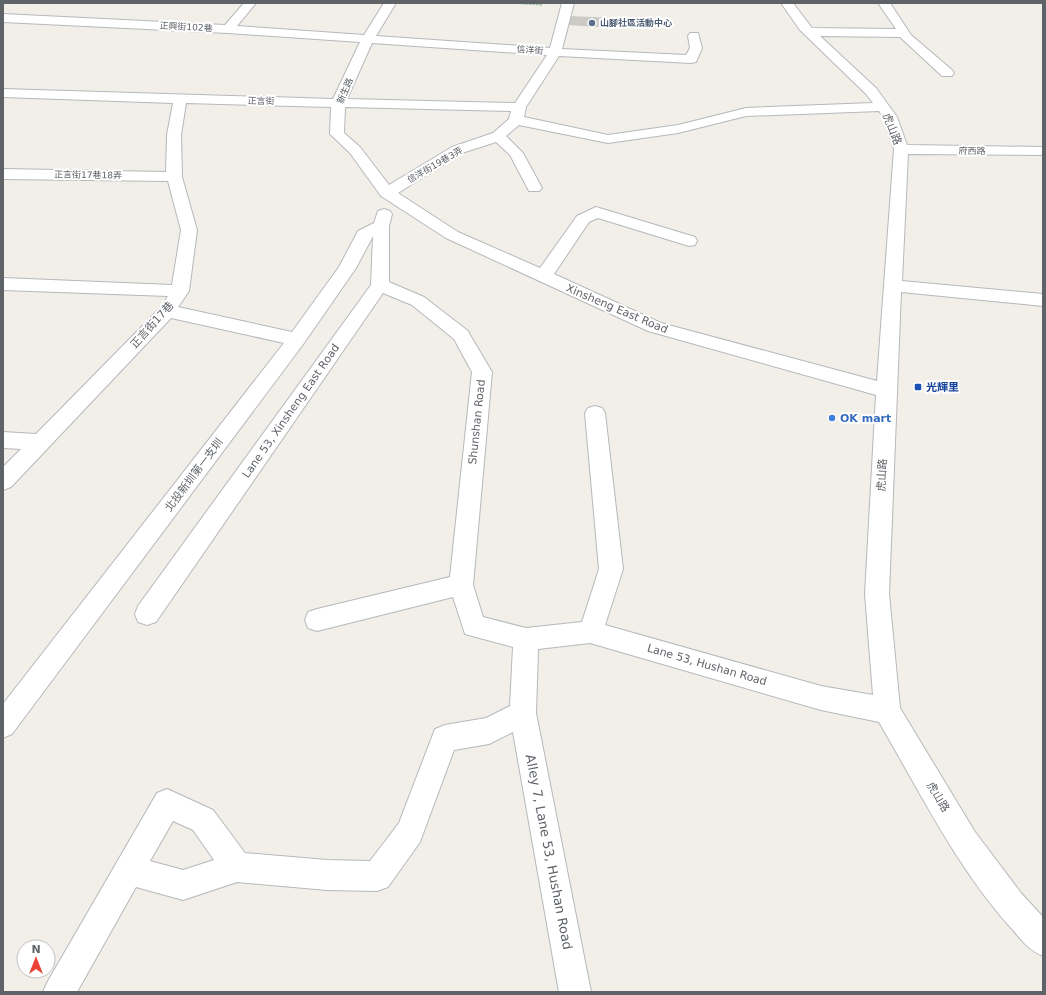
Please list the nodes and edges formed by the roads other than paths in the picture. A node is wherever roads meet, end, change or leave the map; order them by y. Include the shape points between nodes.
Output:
1 (250, 3) edge
2 (390, 3) edge
3 (568, 3) edge
4 (788, 3) edge
5 (884, 3) edge
6 (3, 18) edge
7 (228, 29) junction
8 (809, 32) junction
9 (903, 33) junction
10 (694, 36) dead end
11 (368, 39) junction
12 (555, 52) junction
13 (947, 73) dead end
14 (3, 93) edge
15 (180, 99) junction
16 (338, 103) junction
17 (882, 106) junction
18 (517, 114) junction
19 (498, 136) junction
20 (901, 149) junction
21 (1043, 151) edge
22 (3, 174) edge
23 (174, 177) junction
24 (534, 188) dead end
25 (387, 193) junction
26 (381, 226) junction
27 (689, 241) dead end
28 (543, 277) junction
29 (3, 284) edge
30 (380, 285) junction
31 (893, 286) junction
32 (180, 291) junction
33 (1043, 300) edge
34 (167, 311) junction
35 (297, 339) junction
36 (886, 391) junction
37 (594, 413) dead end
38 (3, 440) edge
39 (42, 442) junction
40 (3, 481) edge
41 (461, 585) junction
42 (147, 614) dead end
43 (317, 620) dead end
44 (590, 632) junction
45 (526, 638) junction
46 (887, 711) junction
47 (523, 713) junction
48 (3, 725) edge
49 (237, 867) junction
50 (129, 870) junction
51 (1043, 940) edge
52 (59, 992) edge
53 (575, 992) edge

1 - 7 street
2 - 11 street, 新生路
3 - 12 street, 信洋街19巷3弄
4 - 8 street, 虎山路
5 - 9 street
6 - 7 street, 正興街102巷
7 - 11 street, 正興街102巷
8 - 9 street
8 - 17 street, 虎山路 via 871,91
9 - 13 street
10 - 12 street, 信洋街 via 696,48 691,59
11 - 12 street, 信洋街
11 - 16 street, 新生路
12 - 18 street, 信洋街19巷3弄
14 - 15 street, 正言街
15 - 16 street, 正言街
15 - 23 street, 正言街17巷 via 174,136
16 - 18 street, 正言街
16 - 25 street, 新生路 via 337,134 355,150
17 - 18 street, 正言街 via 746,112 678,129 608,139
17 - 20 street, 虎山路 via 890,118
18 - 19 street, 信洋街19巷3弄
19 - 24 street via 516,153
19 - 25 street, 信洋街19巷3弄 via 457,150
20 - 21 street, 府西路
20 - 31 street, 虎山路
22 - 23 street, 正言街17巷18弄
23 - 32 street, 正言街17巷 via 189,230
25 - 26 street
25 - 28 street, Xinsheng East Road via 452,235
26 - 30 street
26 - 35 street, 北投新圳第一支圳 via 364,234 347,268
27 - 28 street via 596,212 583,219
28 - 36 street, Xinsheng East Road via 655,327
29 - 32 street
30 - 41 street, Shunshan Road via 418,301 462,335 482,372
30 - 42 street, Lane 53, Xinsheng East Road
31 - 33 street
31 - 36 street, 虎山路
32 - 34 street, 正言街17巷
34 - 35 street
34 - 39 street, 正言街17巷
35 - 48 street, 北投新圳第一支圳
36 - 46 street, 虎山路 via 877,594
37 - 44 street via 611,569
38 - 39 street
39 - 40 street, 正言街17巷
41 - 43 street
41 - 45 street, Shunshan Road via 474,626
44 - 45 street, Lane 53, Hushan Road
44 - 46 street, Lane 53, Hushan Road via 821,698
45 - 47 street
46 - 51 street, 虎山路 via 965,842 1010,904
47 - 49 street via 489,731 445,738 410,832 377,876 327,875
47 - 53 street, Alley 7, Lane 53, Hushan Road
49 - 50 street via 184,885
49 - 50 street via 203,820 168,803
50 - 52 street

